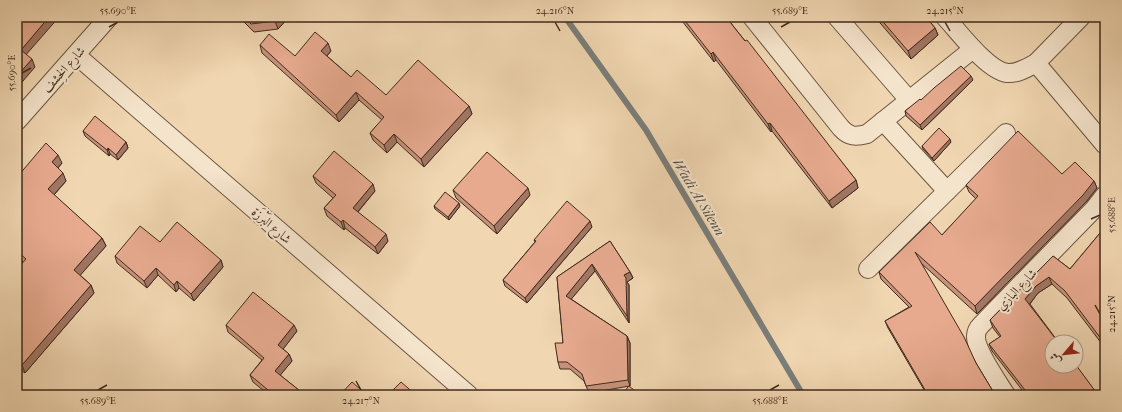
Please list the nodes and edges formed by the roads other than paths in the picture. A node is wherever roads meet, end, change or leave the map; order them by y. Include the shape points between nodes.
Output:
1 (109, 17) edge
2 (752, 17) edge
3 (837, 17) edge
4 (945, 17) edge
5 (1081, 17) edge
6 (973, 49) junction
7 (76, 55) junction
8 (1036, 63) junction
9 (909, 100) junction
10 (17, 121) edge
11 (883, 121) junction
12 (1006, 133) dead end
13 (1105, 145) edge
14 (947, 191) junction
15 (1105, 195) edge
16 (868, 269) dead end
17 (469, 395) edge
18 (1006, 395) edge

1 - 7 street, شارع الخِشف
2 - 11 street via 846,134 867,134
3 - 9 street
4 - 6 street
5 - 8 street
6 - 8 street via 985,61 1006,73 1027,69
6 - 9 street
7 - 10 street, شارع الخِشف
7 - 17 street, شارع البَرْزَة
8 - 13 street
9 - 11 street
11 - 14 street
12 - 14 street
14 - 16 street
15 - 18 street, شارع البازي via 1094,210 977,330 978,349

